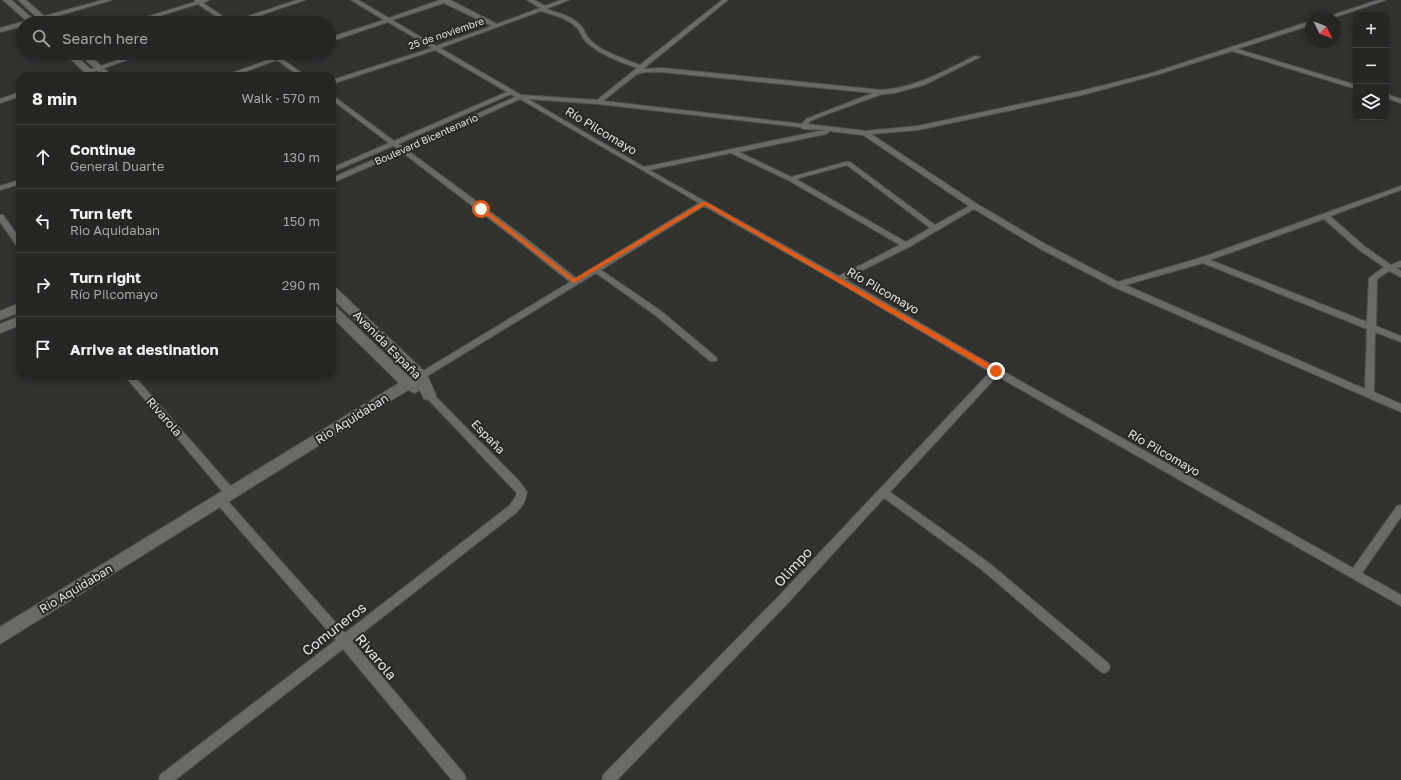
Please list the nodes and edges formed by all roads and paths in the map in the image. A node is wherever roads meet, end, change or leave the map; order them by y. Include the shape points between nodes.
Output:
1 (7, 0) edge
2 (22, 0) edge
3 (109, 0) edge
4 (206, 0) edge
5 (302, 0) edge
6 (354, 0) edge
7 (445, 0) edge
8 (530, 0) edge
9 (566, 0) edge
10 (725, 0) edge
11 (1383, 0) edge
12 (197, 1) edge
13 (541, 8) junction
14 (1341, 14) edge
15 (24, 16) edge
16 (40, 16) edge
17 (60, 16) edge
18 (151, 16) edge
19 (219, 16) edge
20 (258, 16) edge
21 (387, 19) junction
22 (1305, 25) edge
23 (16, 26) edge
24 (497, 26) junction
25 (0, 30) edge
26 (336, 37) edge
27 (436, 48) junction
28 (1232, 49) junction
29 (977, 57) dead end
30 (76, 60) edge
31 (90, 60) edge
32 (123, 60) edge
33 (271, 60) edge
34 (280, 60) edge
35 (640, 67) junction
36 (99, 68) junction
37 (89, 72) edge
38 (94, 72) edge
39 (104, 72) edge
40 (238, 72) edge
41 (297, 72) edge
42 (633, 73) junction
43 (336, 81) edge
44 (1353, 86) edge
45 (511, 92) junction
46 (881, 92) junction
47 (16, 95) edge
48 (520, 97) junction
49 (1389, 97) edge
50 (0, 101) edge
51 (336, 101) edge
52 (1401, 101) edge
53 (598, 102) junction
54 (803, 126) junction
55 (834, 130) junction
56 (865, 133) junction
57 (393, 144) junction
58 (401, 150) junction
59 (732, 151) junction
60 (336, 168) edge
61 (643, 169) junction
62 (336, 179) edge
63 (790, 179) junction
64 (16, 183) edge
65 (0, 188) edge
66 (1401, 188) edge
67 (705, 203) junction
68 (974, 206) junction
69 (1325, 216) junction
70 (0, 217) edge
71 (934, 228) junction
72 (16, 239) edge
73 (906, 245) junction
74 (1203, 260) junction
75 (1401, 264) edge
76 (1388, 268) junction
77 (595, 269) junction
78 (1401, 274) edge
79 (839, 279) junction
80 (574, 281) junction
81 (1117, 285) junction
82 (336, 295) edge
83 (16, 309) edge
84 (336, 314) edge
85 (0, 316) edge
86 (16, 322) edge
87 (1372, 327) junction
88 (0, 329) edge
89 (1401, 339) edge
90 (713, 359) dead end
91 (996, 371) junction
92 (421, 376) junction
93 (132, 380) edge
94 (408, 384) junction
95 (429, 395) junction
96 (1369, 395) junction
97 (1401, 408) edge
98 (883, 492) junction
99 (226, 498) junction
100 (520, 500) joint
101 (1401, 509) edge
102 (1355, 575) junction
103 (1401, 601) edge
104 (0, 636) edge
105 (344, 641) junction
106 (1104, 667) dead end
107 (165, 780) edge
108 (460, 780) edge
109 (608, 780) edge

1 - 15 street
2 - 16 street
3 - 17 street
4 - 12 street
5 - 20 street
6 - 21 street, Río Pilcomayo
7 - 21 street
7 - 24 street
8 - 13 street
9 - 13 street, 25 de noviembre
10 - 35 street
11 - 14 street
12 - 18 street
12 - 19 street
13 - 24 street, 25 de noviembre
13 - 35 street via 575,23 588,41
21 - 26 street
21 - 27 street, Río Pilcomayo
22 - 28 street
23 - 25 street
24 - 27 street, 25 de noviembre
27 - 43 street, 25 de noviembre
27 - 45 street, Río Pilcomayo
28 - 44 street
28 - 56 street via 1154,74 1082,93 918,128
29 - 46 street via 922,84
30 - 37 street
31 - 36 street
32 - 36 street
33 - 40 street
34 - 41 street
35 - 42 street
36 - 38 street
36 - 39 street
42 - 46 street via 662,70
42 - 53 street
45 - 48 street, Río Pilcomayo
45 - 57 street, Boulevard Bicentenario
46 - 54 street via 808,120
47 - 50 street
48 - 53 street
48 - 58 street, Boulevard Bicentenario
48 - 61 street, Río Pilcomayo
49 - 52 street
51 - 57 street
53 - 54 street
54 - 55 street
55 - 56 street
55 - 59 street
56 - 68 street
57 - 58 street
57 - 60 street, Boulevard Bicentenario
58 - 62 street, Boulevard Bicentenario
58 - 80 street
59 - 61 street
59 - 63 street
61 - 67 street, Río Pilcomayo
63 - 71 street via 848,163
63 - 73 street
64 - 65 street
66 - 69 street
67 - 77 street, Rio Aquidaban
67 - 79 street, Río Pilcomayo
68 - 71 street
68 - 81 street via 1042,246
69 - 74 street
69 - 76 street
70 - 72 street
71 - 73 street
73 - 79 street
74 - 81 street
74 - 87 street
75 - 76 street
76 - 78 street
76 - 87 street via 1373,278
77 - 80 street, Rio Aquidaban
77 - 90 street via 658,313
79 - 91 street, Río Pilcomayo
80 - 92 street, Rio Aquidaban
81 - 96 street
82 - 92 street, Avenida España
83 - 85 street
84 - 94 street, Avenida España
86 - 88 street
87 - 89 street
87 - 96 street
91 - 98 street, Olimpo
91 - 102 street, Río Pilcomayo
92 - 94 street, Rio Aquidaban
92 - 95 street, Avenida España
93 - 99 street, Rivarola
94 - 95 street, Avenida España
94 - 99 street, Rio Aquidaban
95 - 100 street, España via 522,492
96 - 97 street
98 - 106 street via 985,566
98 - 109 street, Olimpo via 781,602
99 - 104 street, Rio Aquidaban
99 - 105 street, Rivarola
100 - 105 street, Comuneros via 513,509
101 - 102 street
102 - 103 street, Río Pilcomayo
105 - 107 street, Comuneros
105 - 108 street, Rivarola

